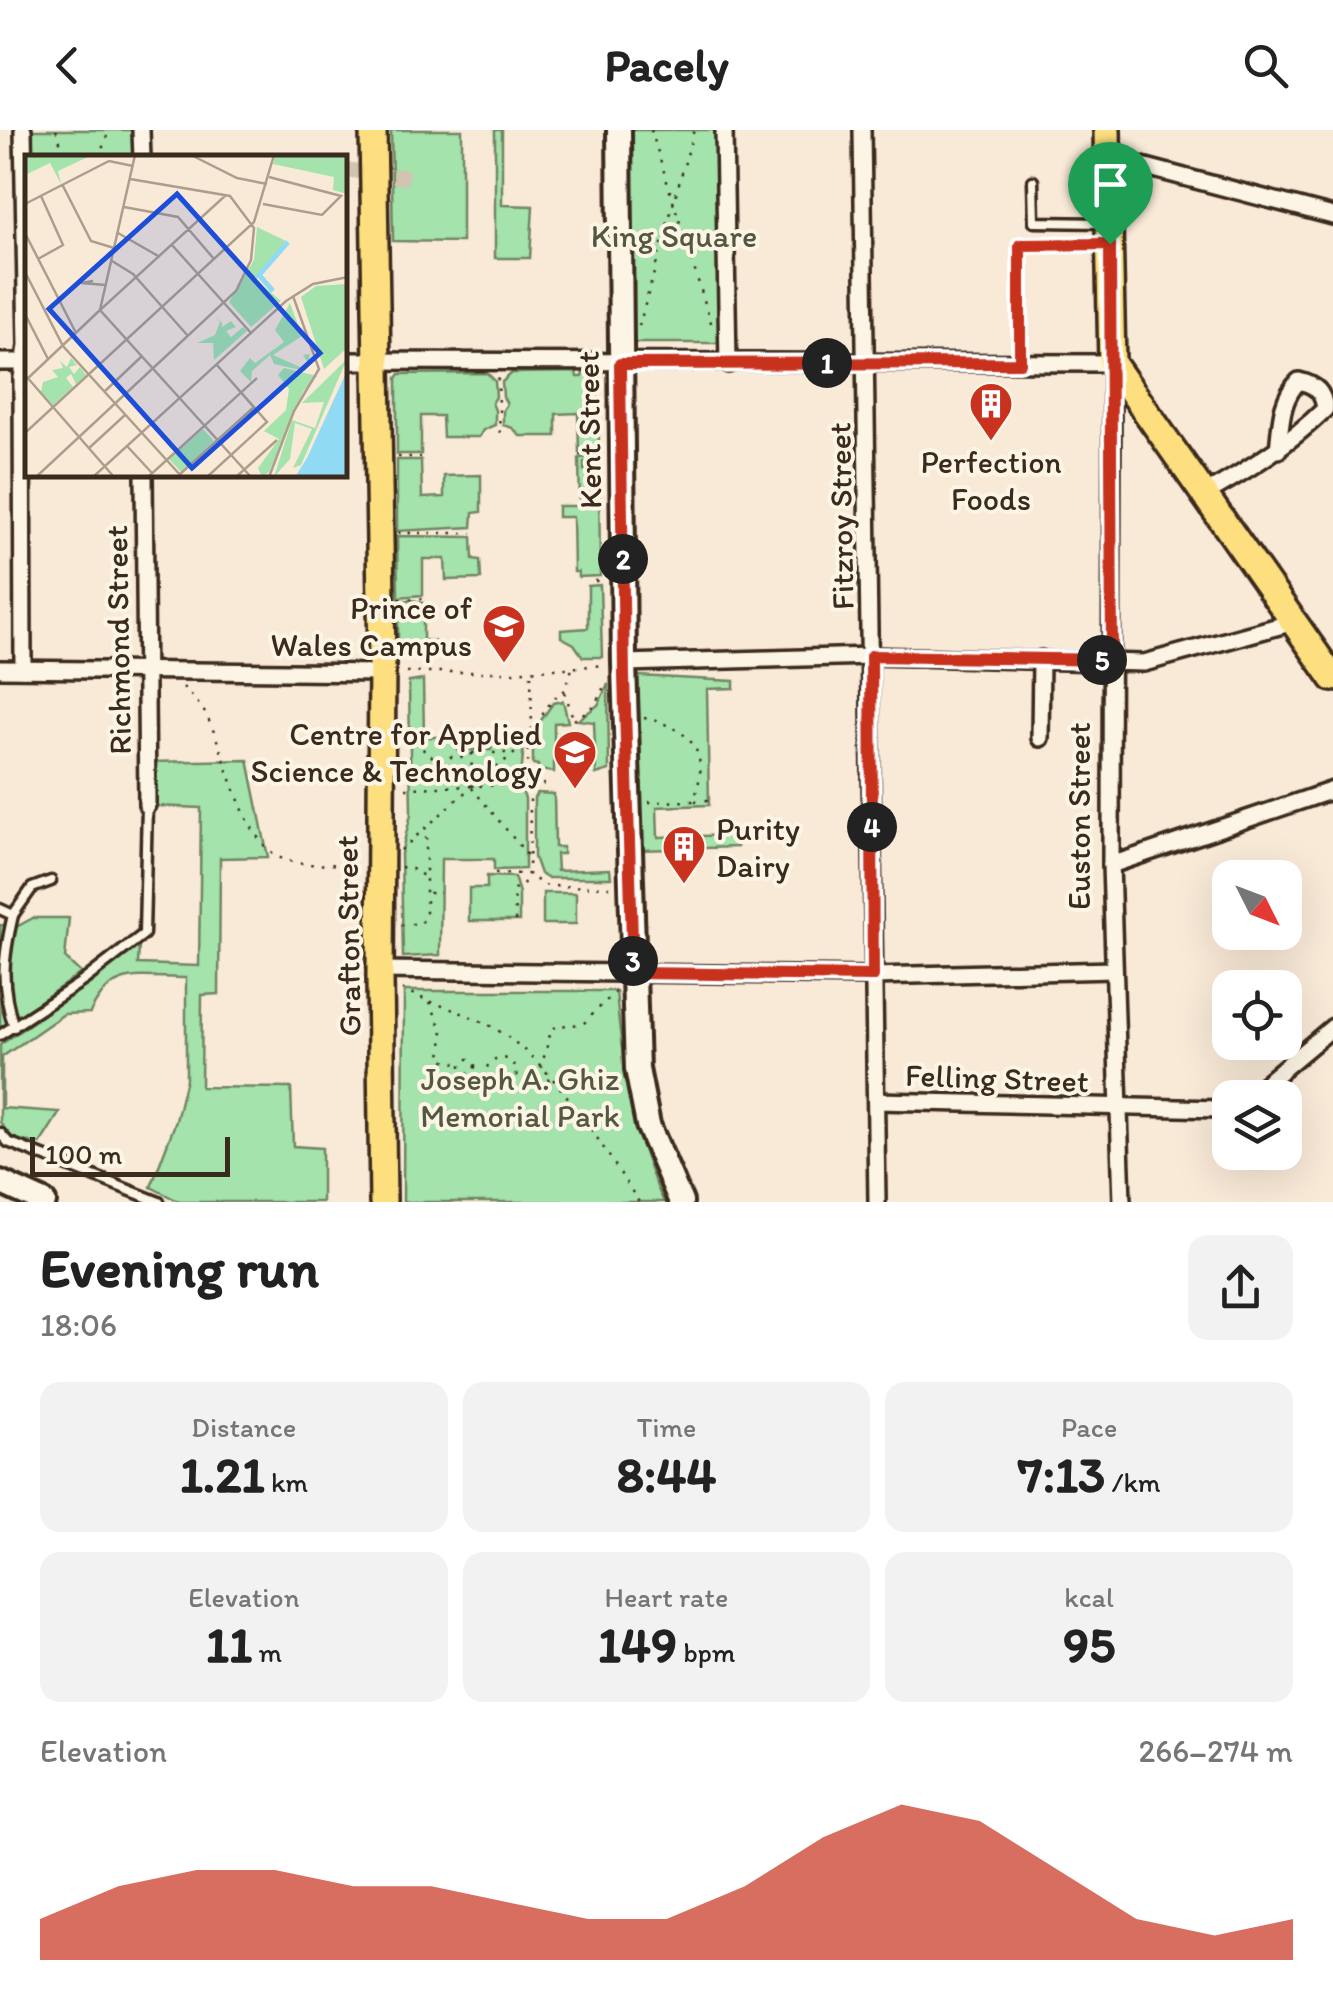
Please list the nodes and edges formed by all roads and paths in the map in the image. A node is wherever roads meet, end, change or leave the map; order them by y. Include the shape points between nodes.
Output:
1 (23, 130) edge
2 (56, 130) edge
3 (109, 130) edge
4 (372, 130) edge
5 (619, 130) edge
6 (652, 130) edge
7 (694, 130) edge
8 (724, 130) edge
9 (862, 130) edge
10 (1107, 130) edge
11 (65, 155) edge
12 (100, 155) edge
13 (1108, 157) junction
14 (1033, 181) dead end
15 (673, 197) junction
16 (1333, 216) edge
17 (1110, 234) junction
18 (25, 274) edge
19 (640, 324) dead end
20 (717, 343) dead end
21 (348, 361) edge
22 (375, 361) junction
23 (866, 362) junction
24 (1112, 362) junction
25 (1020, 363) junction
26 (620, 364) junction
27 (728, 364) junction
28 (498, 372) dead end
29 (500, 437) dead end
30 (1278, 450) dead end
31 (579, 455) dead end
32 (600, 455) dead end
33 (396, 457) dead end
34 (421, 457) dead end
35 (25, 464) edge
36 (144, 478) edge
37 (1205, 494) junction
38 (397, 533) dead end
39 (472, 533) dead end
40 (595, 581) dead end
41 (602, 581) dead end
42 (397, 599) dead end
43 (423, 599) dead end
44 (1294, 622) junction
45 (871, 656) junction
46 (1040, 659) junction
47 (1112, 660) junction
48 (573, 666) junction
49 (609, 666) junction
50 (0, 669) edge
51 (23, 669) junction
52 (146, 672) junction
53 (168, 672) junction
54 (395, 672) junction
55 (532, 675) dead end
56 (1333, 678) edge
57 (607, 681) dead end
58 (564, 691) junction
59 (638, 716) dead end
60 (532, 730) junction
61 (406, 736) dead end
62 (1040, 738) dead end
63 (528, 740) junction
64 (472, 753) junction
65 (515, 753) junction
66 (443, 765) junction
67 (524, 784) junction
68 (547, 784) dead end
69 (471, 787) junction
70 (406, 788) dead end
71 (1333, 790) edge
72 (709, 800) dead end
73 (693, 801) junction
74 (640, 803) dead end
75 (147, 805) joint
76 (426, 828) junction
77 (400, 851) dead end
78 (529, 857) junction
79 (368, 864) dead end
80 (1111, 866) junction
81 (400, 867) dead end
82 (495, 873) dead end
83 (530, 876) junction
84 (427, 880) junction
85 (51, 881) dead end
86 (612, 887) dead end
87 (427, 893) junction
88 (440, 893) dead end
89 (0, 909) edge
90 (13, 915) junction
91 (514, 922) dead end
92 (401, 926) dead end
93 (380, 970) junction
94 (1114, 970) junction
95 (633, 973) junction
96 (873, 976) junction
97 (616, 991) dead end
98 (406, 992) dead end
99 (430, 1001) junction
100 (14, 1027) junction
101 (1333, 1028) edge
102 (0, 1036) edge
103 (461, 1064) junction
104 (476, 1068) junction
105 (541, 1069) junction
106 (487, 1070) junction
107 (516, 1075) junction
108 (553, 1080) junction
109 (1270, 1080) edge
110 (876, 1102) junction
111 (1117, 1110) junction
112 (1212, 1110) edge
113 (0, 1133) edge
114 (0, 1182) edge
115 (44, 1202) edge
116 (159, 1202) edge
117 (383, 1202) edge
118 (639, 1202) edge
119 (681, 1202) edge
120 (876, 1202) edge
121 (1122, 1202) edge

1 - 18 street
2 - 11 path
3 - 12 path
4 - 22 main road, Grafton Street
5 - 26 street, Kent Street
6 - 15 path
7 - 15 path
8 - 27 street
9 - 23 street, Fitzroy Street
10 - 13 main road, Euston Street
13 - 16 street
13 - 17 main road, Euston Street
14 - 17 lane via 1034,222
15 - 19 path
15 - 20 path
17 - 24 main road, Euston Street
17 - 25 lane via 1020,245
21 - 22 street
22 - 26 street
22 - 54 main road, Grafton Street
23 - 25 street
23 - 27 street
23 - 45 street, Fitzroy Street
24 - 25 street
24 - 37 main road
24 - 47 street, Euston Street
26 - 27 street
26 - 49 street, Kent Street
28 - 29 path
30 - 37 street
31 - 32 path
33 - 34 path
35 - 51 street
36 - 52 street, Richmond Street
37 - 44 main road
38 - 39 path
40 - 41 path
42 - 43 path
44 - 47 street via 1144,663
44 - 56 main road
45 - 46 street
45 - 49 street
45 - 96 street, Fitzroy Street
46 - 47 street
46 - 62 street
47 - 80 street, Euston Street
48 - 49 path
48 - 54 path
48 - 58 path
49 - 95 street, Kent Street
50 - 51 street
51 - 52 street
52 - 53 street
52 - 75 street, Richmond Street
53 - 54 street
53 - 79 path via 206,714 248,820 271,852 303,863
54 - 93 main road, Grafton Street
55 - 60 path
57 - 58 path via 597,702 574,721
58 - 60 path
59 - 73 path via 670,726 696,747 702,773
60 - 63 path
61 - 66 path
63 - 65 path
63 - 67 path
64 - 65 path
64 - 66 path
64 - 69 path
65 - 69 path
66 - 69 path
67 - 68 path
67 - 69 path
67 - 78 path via 530,798
69 - 70 path
69 - 76 path
69 - 78 path
71 - 80 street
72 - 73 path
73 - 74 path
75 - 100 lane via 144,934
76 - 77 path
76 - 84 path
78 - 83 path
80 - 94 street, Euston Street
81 - 84 path
82 - 83 path
83 - 86 path via 547,886
83 - 91 path via 514,889
84 - 87 path
85 - 90 lane via 32,888
87 - 88 path
87 - 92 path via 426,916
89 - 90 lane
90 - 100 lane via 1,978
93 - 95 street
93 - 117 main road, Grafton Street
94 - 96 street
94 - 111 street, Euston Street
95 - 96 street
95 - 119 street, Kent Street via 636,1069 648,1126
96 - 110 street, Fitzroy Street
97 - 105 path via 582,1024 550,1032
98 - 99 path
99 - 103 path via 441,1022 441,1059
99 - 105 path via 503,1034
100 - 102 lane
101 - 109 street
103 - 104 path via 468,1073
103 - 104 path via 470,1058
104 - 106 path
105 - 108 path
106 - 107 path via 492,1061 507,1059
106 - 107 path via 498,1087
107 - 108 path
108 - 118 path
110 - 111 street, Felling Street
110 - 120 street, Fitzroy Street
111 - 112 street, Felling Street
111 - 121 street, Euston Street
113 - 116 lane via 8,1142
114 - 115 street

